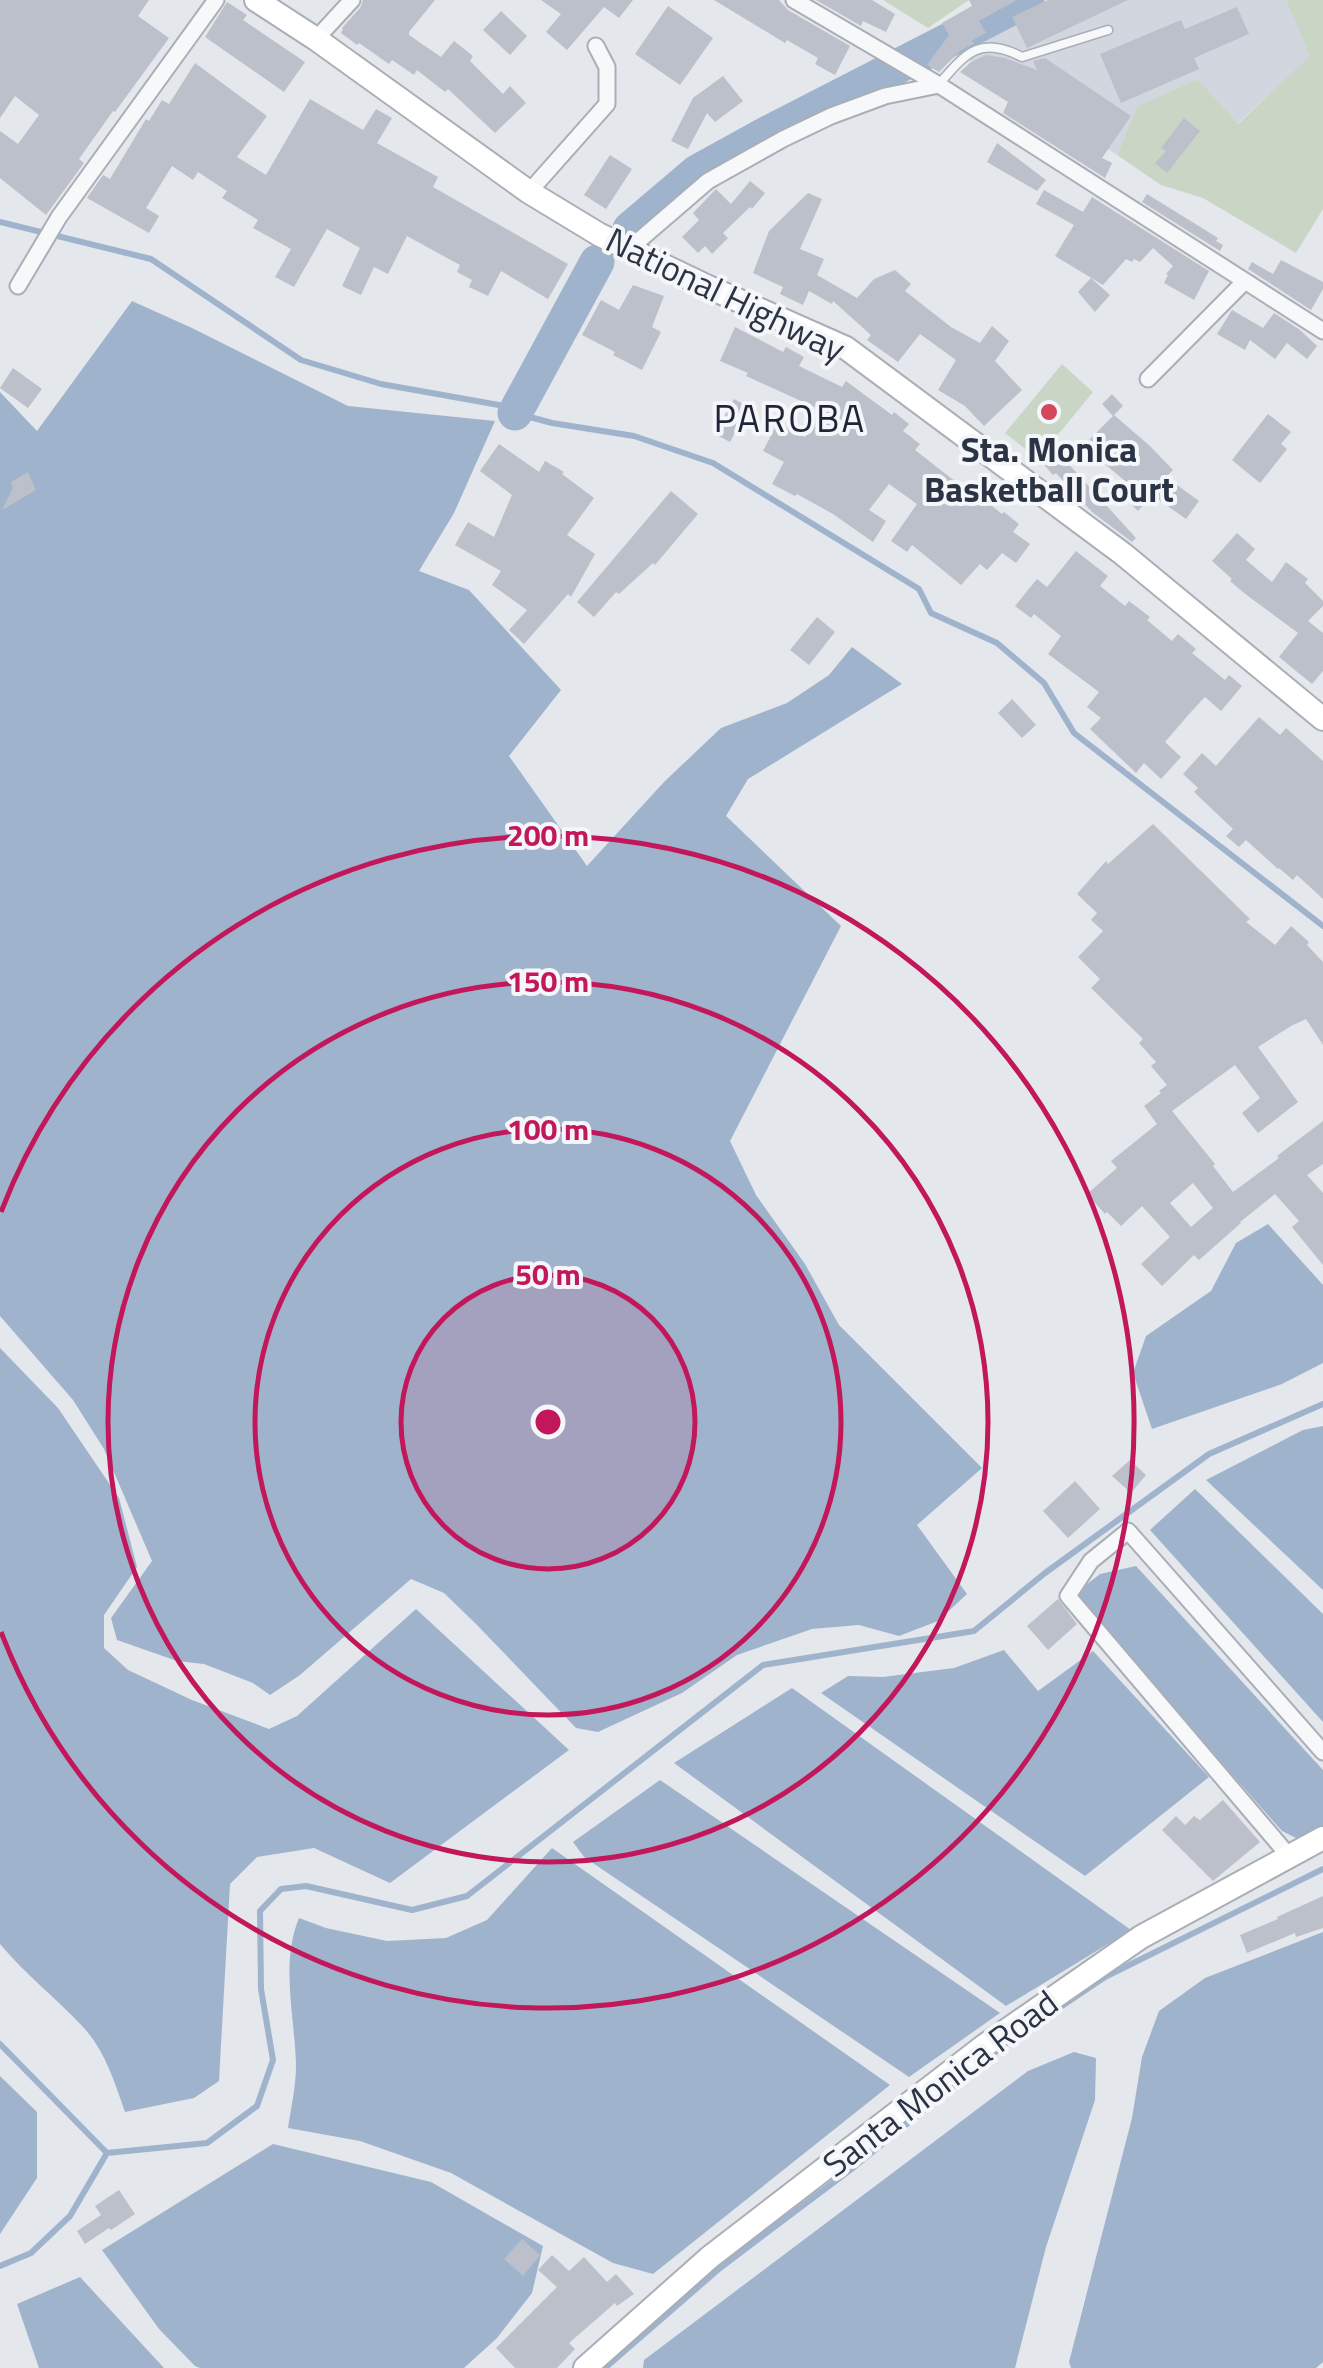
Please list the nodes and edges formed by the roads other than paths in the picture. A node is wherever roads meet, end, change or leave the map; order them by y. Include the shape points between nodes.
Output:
1 (216, 0) edge
2 (256, 0) edge
3 (352, 0) edge
4 (794, 0) edge
5 (1108, 30) dead end
6 (316, 39) junction
7 (596, 46) dead end
8 (939, 84) junction
9 (530, 192) junction
10 (630, 249) junction
11 (1244, 282) junction
12 (18, 286) dead end
13 (1323, 331) edge
14 (1148, 379) dead end
15 (1323, 719) edge
16 (1323, 1752) edge
17 (1323, 1838) edge
18 (1289, 1856) junction
19 (585, 2368) edge

1 - 12 street via 59,217
2 - 6 main road, National Highway
3 - 6 street
4 - 8 street
5 - 8 lane via 1022,58 992,46 972,51
6 - 9 main road, National Highway
7 - 9 street via 607,68 607,104
8 - 10 street via 885,96 783,139 708,181
8 - 11 street
9 - 10 main road, National Highway
10 - 15 main road, National Highway via 846,348 1123,554
11 - 13 street
11 - 14 street
16 - 18 street via 1128,1531 1092,1562 1068,1596
17 - 18 main road, Santa Monica Road
18 - 19 main road, Santa Monica Road via 1141,1937 984,2046 710,2257

